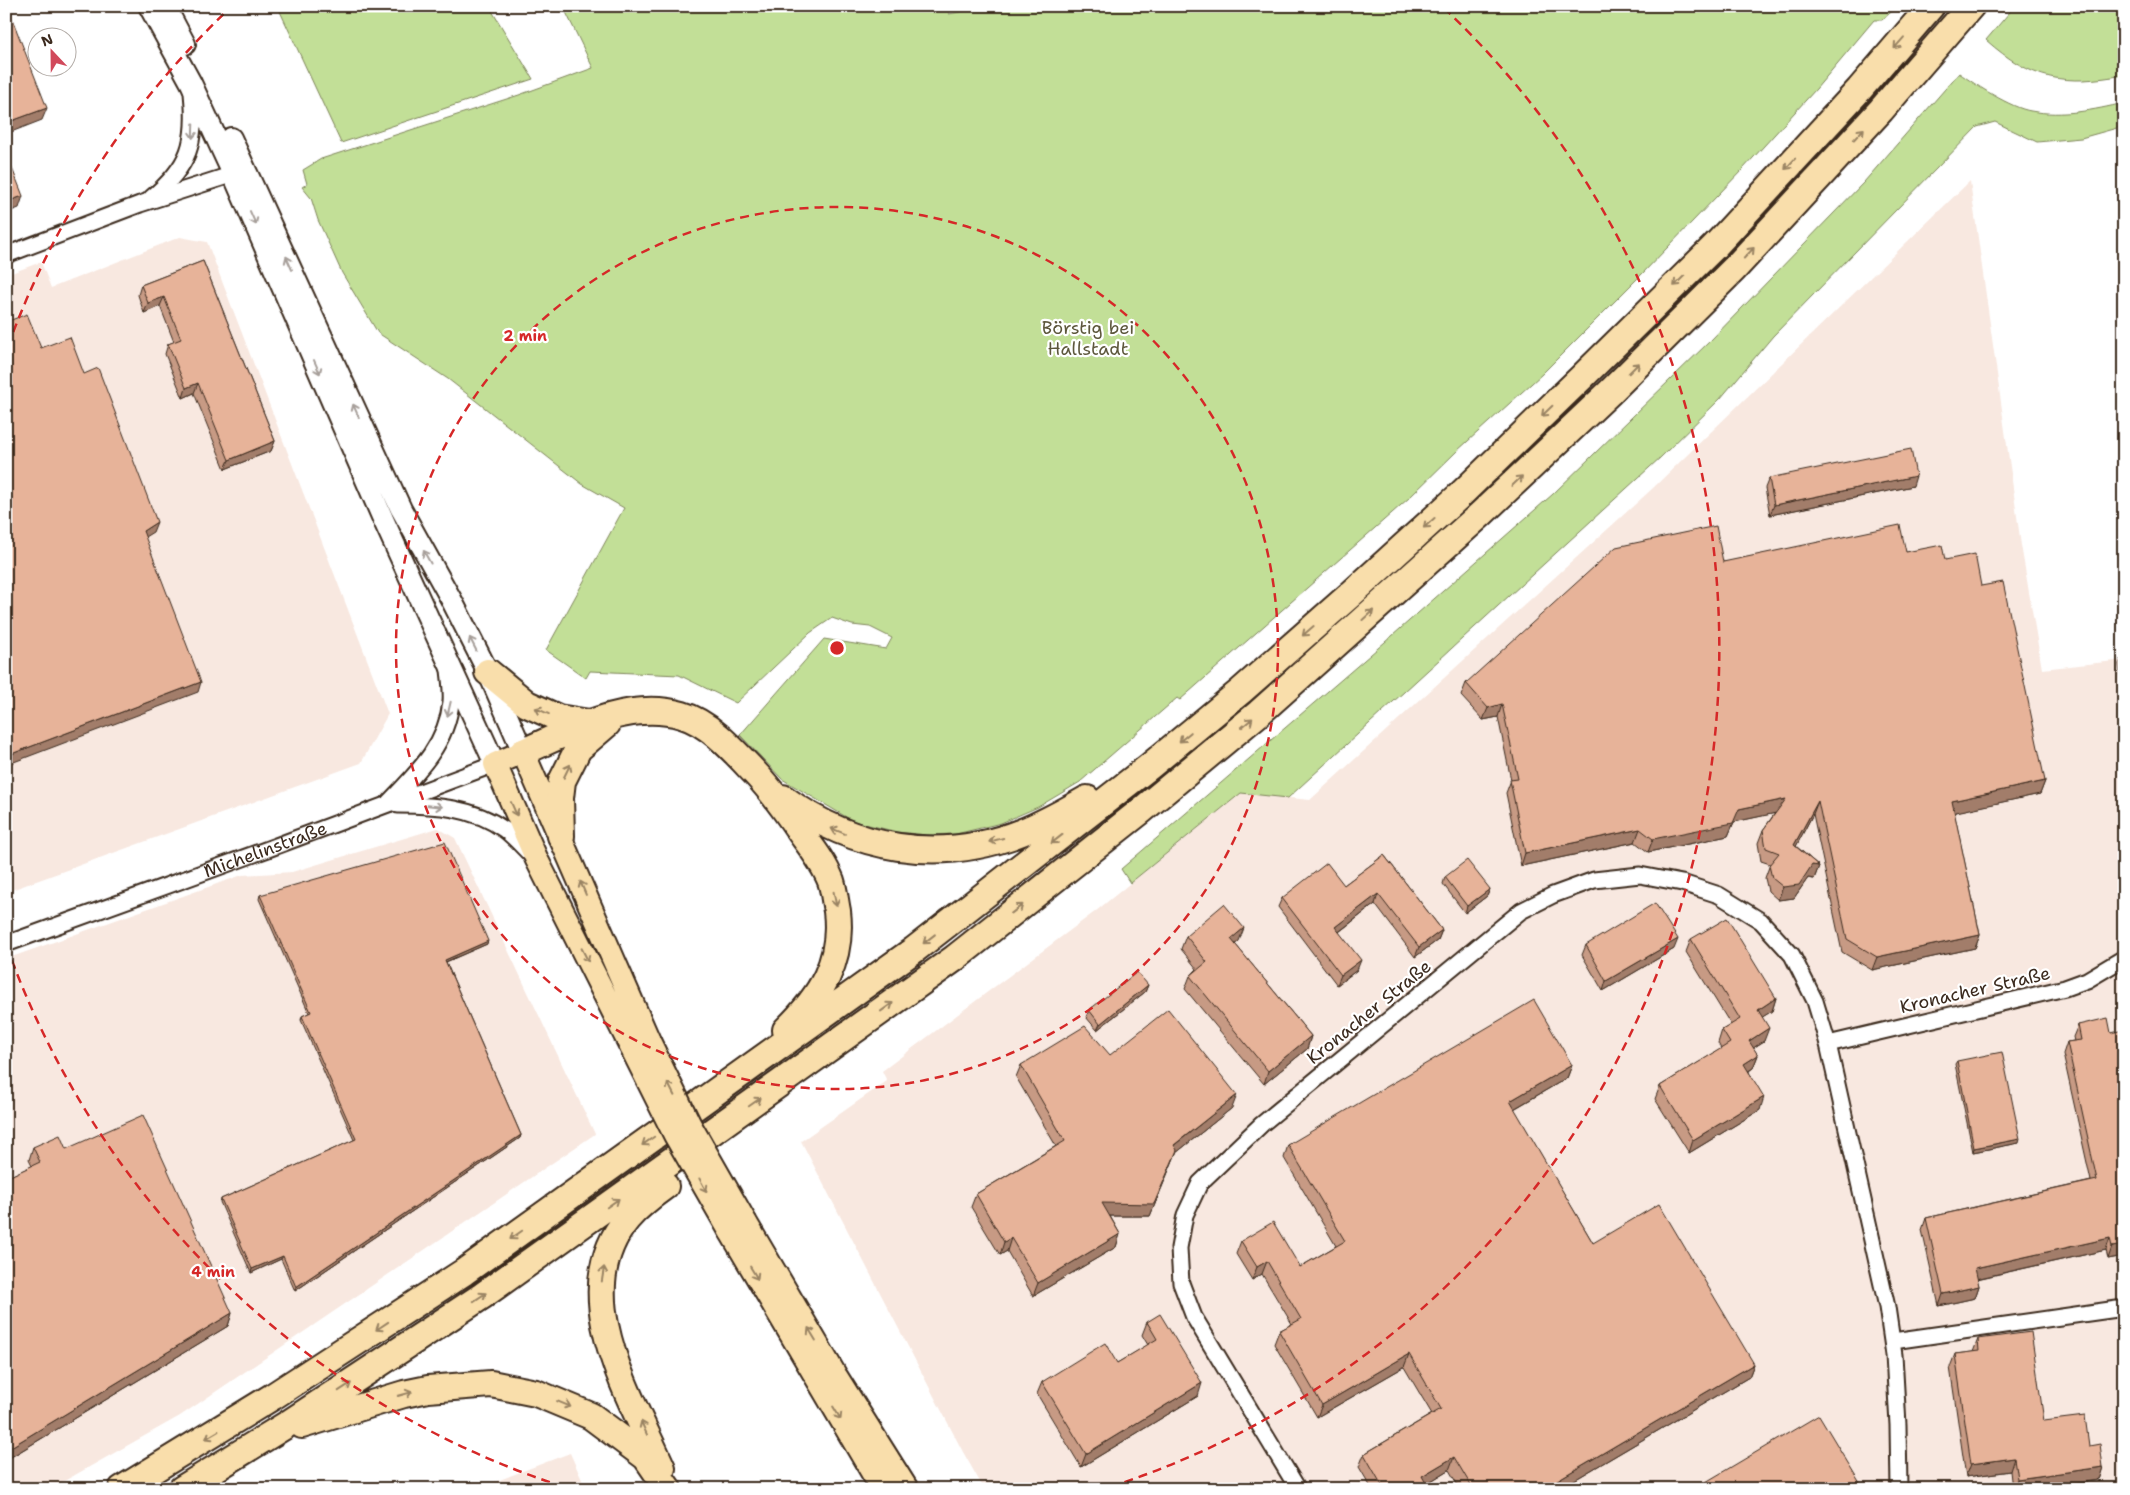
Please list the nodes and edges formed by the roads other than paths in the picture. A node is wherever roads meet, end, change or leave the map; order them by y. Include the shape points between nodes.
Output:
1 (149, 6) edge
2 (165, 6) edge
3 (1931, 6) edge
4 (1971, 6) edge
5 (191, 83) junction
6 (240, 172) junction
7 (143, 203) junction
8 (6, 255) edge
9 (448, 661) junction
10 (488, 672) junction
11 (616, 717) junction
12 (589, 723) junction
13 (523, 752) junction
14 (495, 764) junction
15 (1150, 766) junction
16 (765, 784) junction
17 (386, 805) junction
18 (561, 836) junction
19 (537, 860) junction
20 (6, 944) edge
21 (2124, 958) edge
22 (1828, 1044) junction
23 (640, 1045) junction
24 (731, 1083) junction
25 (715, 1130) junction
26 (738, 1227) junction
27 (2124, 1308) edge
28 (1893, 1341) junction
29 (275, 1432) junction
30 (122, 1489) edge
31 (182, 1489) edge
32 (670, 1489) edge
33 (882, 1489) edge
34 (907, 1489) edge
35 (1298, 1489) edge
36 (1899, 1489) edge

1 - 5 main road
2 - 6 main road via 203,78
3 -> 15 highway via 1859,90 1714,247 1575,384 1357,589
25 -> 4 highway via 955,958 1142,810 1259,713 1467,527 1734,269 1881,110
5 - 6 main road
5 -> 7 street via 194,107 192,143 180,169
6 - 7 street
6 -> 9 main road via 383,519
10 -> 6 main road via 401,509
7 - 8 street
9 - 14 main road
9 -> 17 street via 451,701 444,730 433,752
12 -> 10 highway via 558,718 527,704
10 - 13 main road
11 - 12 highway
11 - 16 highway via 640,711 682,715 716,736
18 -> 11 highway via 562,781 578,749
12 - 13 highway
13 - 14 main road, Michelinstraße
13 - 18 main road
14 - 17 street, Michelinstraße
14 -> 19 main road
15 -> 16 highway via 1022,832 974,846 929,850 875,843 836,830 798,809
15 -> 24 highway via 914,950
16 -> 24 highway via 824,866 836,903 838,939 829,975 814,999
17 -> 19 street via 453,808 475,815 505,830
17 - 20 street, Michelinstraße
23 -> 18 main road
19 -> 23 main road
21 - 22 street, Kronacher Straße via 2087,980 2065,988
22 - 28 street, Kronacher Straße
22 - 35 street, Kronacher Straße via 1815,1002 1792,955 1760,920 1719,895 1682,883 1640,875 1594,880 1521,911 1262,1124 1200,1183 1185,1215 1179,1248 1181,1283 1194,1317
23 - 26 main road, bridge via 690,1125
24 -> 30 highway via 447,1283 272,1398
29 -> 25 highway via 482,1296
32 -> 25 highway via 610,1345 604,1323 602,1272 616,1235 627,1220 641,1204 678,1176
26 -> 33 main road
34 -> 26 main road
27 - 28 street
28 - 36 street, Kronacher Straße
29 - 31 highway
29 -> 32 highway via 404,1394 491,1384 536,1393 591,1416 646,1457

